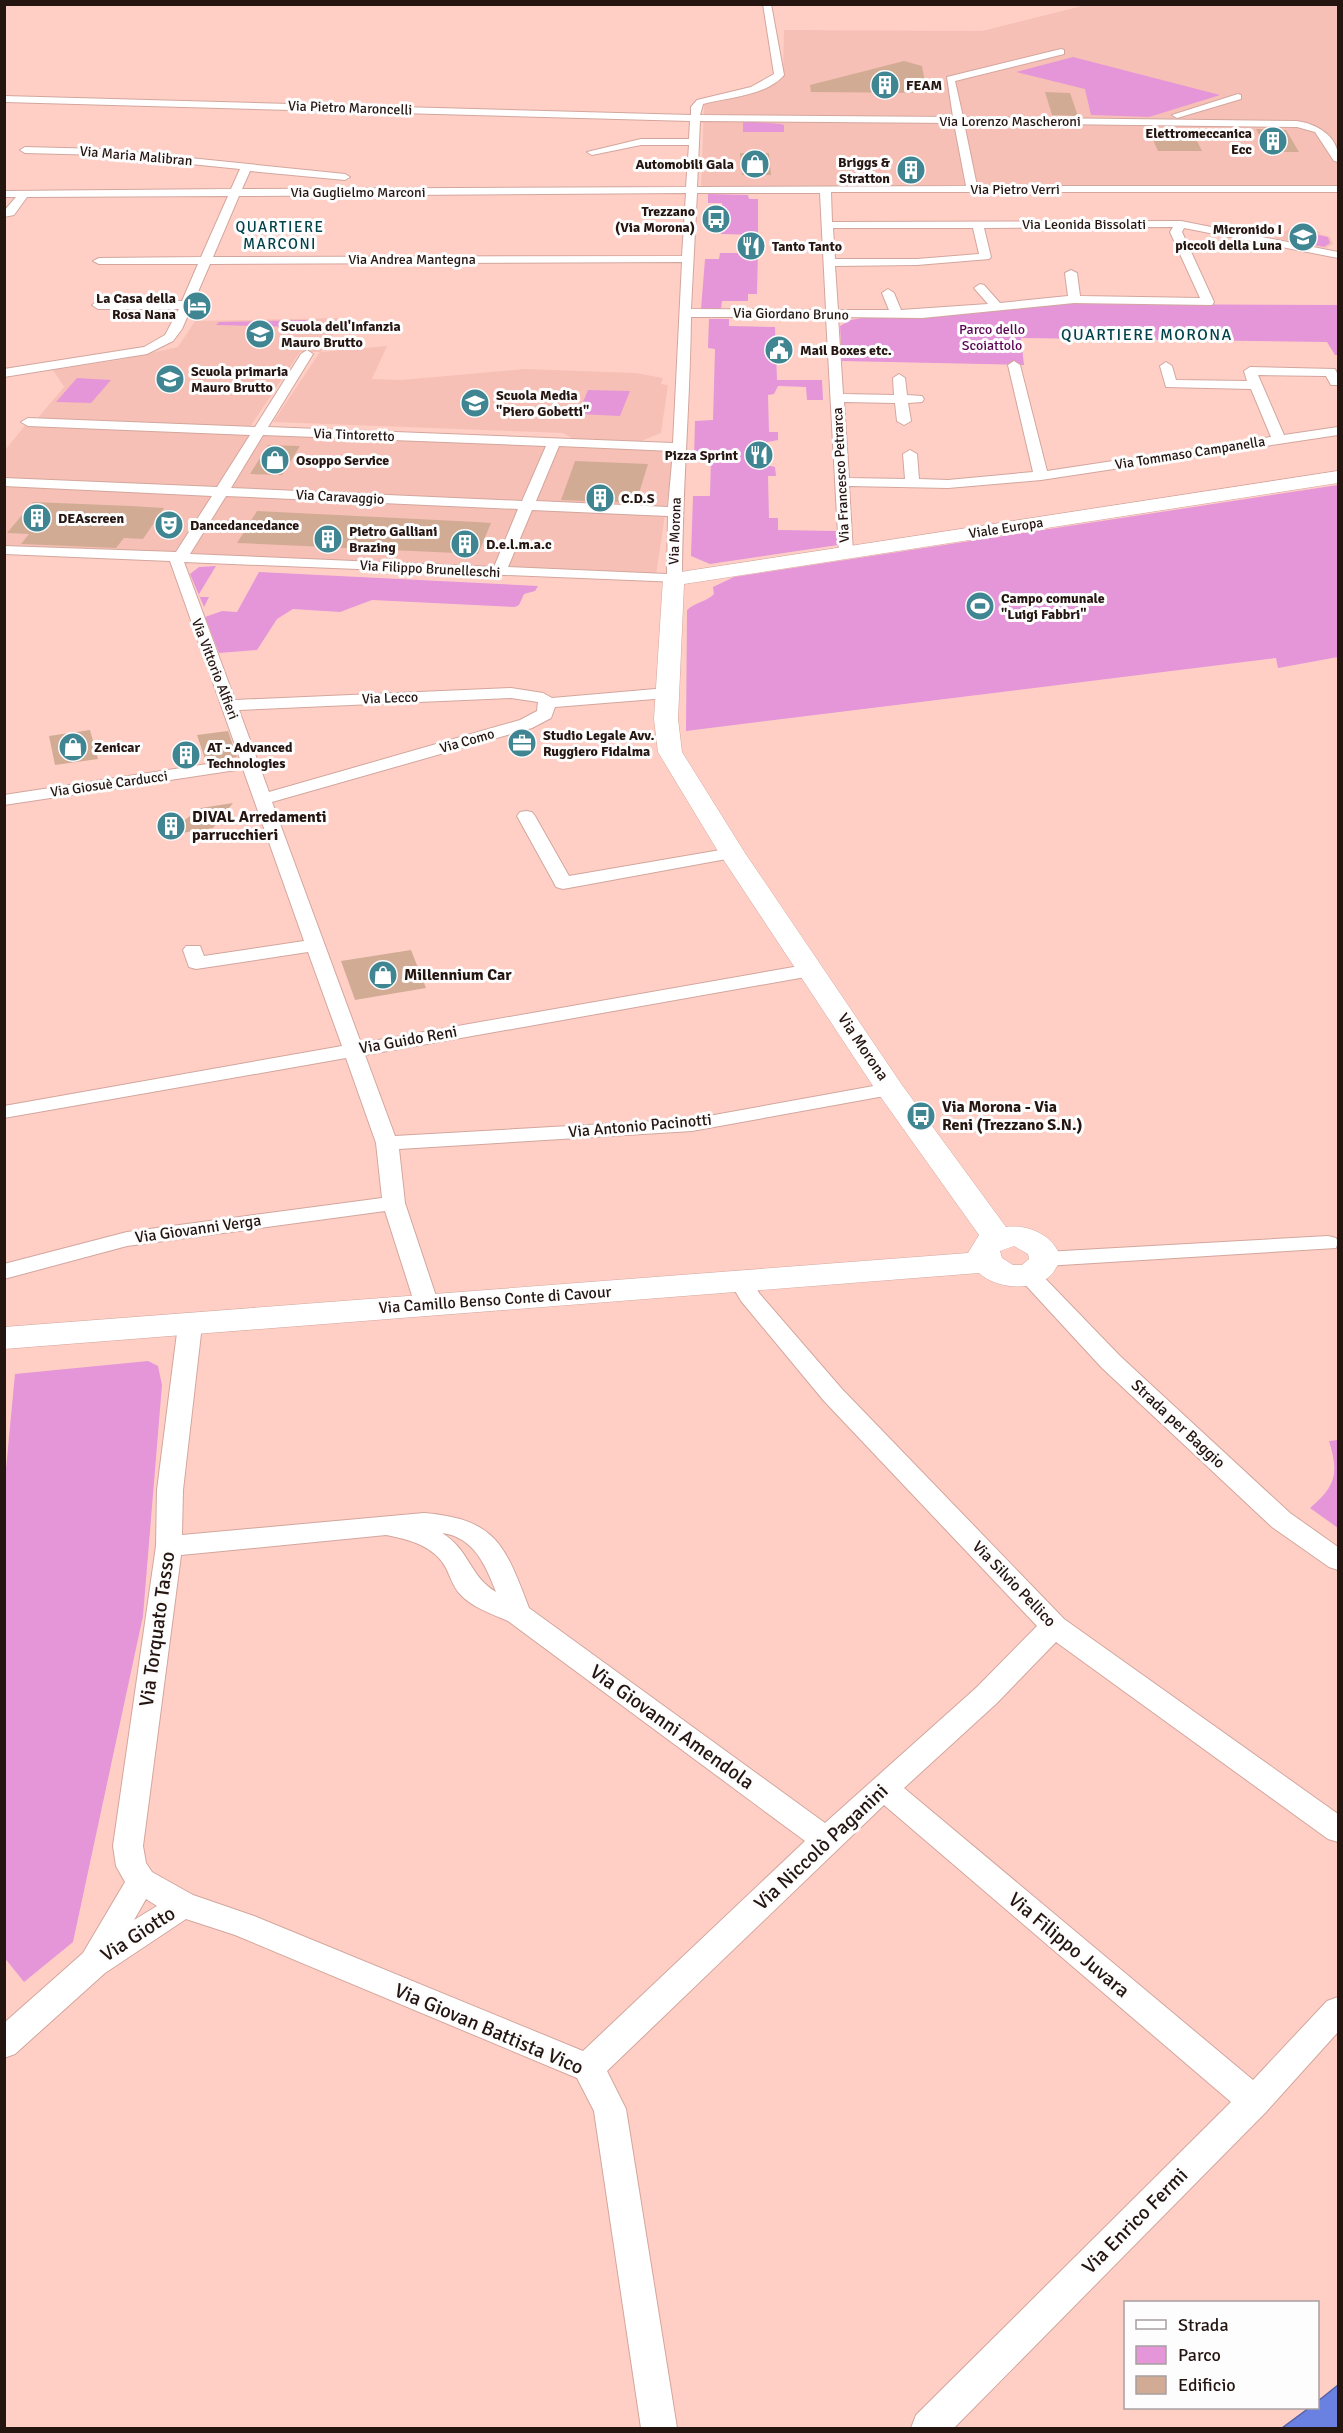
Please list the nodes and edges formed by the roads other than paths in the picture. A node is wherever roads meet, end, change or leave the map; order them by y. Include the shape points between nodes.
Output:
1 (767, 4) edge
2 (1061, 52) dead end
3 (1238, 97) dead end
4 (4, 99) edge
5 (184, 103) junction
6 (294, 115) dead end
7 (620, 116) junction
8 (695, 118) junction
9 (496, 121) dead end
10 (957, 121) junction
11 (1152, 122) junction
12 (1321, 131) junction
13 (1338, 134) edge
14 (698, 136) junction
15 (25, 150) dead end
16 (592, 152) dead end
17 (1338, 159) edge
18 (246, 166) junction
19 (345, 177) dead end
20 (972, 188) junction
21 (825, 189) junction
22 (1338, 189) edge
23 (692, 191) junction
24 (233, 193) junction
25 (4, 194) edge
26 (24, 194) junction
27 (4, 214) edge
28 (978, 224) junction
29 (1181, 224) junction
30 (827, 225) junction
31 (1338, 255) edge
32 (688, 259) junction
33 (205, 260) junction
34 (99, 261) dead end
35 (829, 263) junction
36 (1071, 273) dead end
37 (980, 288) dead end
38 (888, 292) dead end
39 (1074, 299) junction
40 (98, 305) dead end
41 (186, 305) junction
42 (996, 306) junction
43 (685, 313) junction
44 (832, 315) junction
45 (897, 315) junction
46 (307, 354) dead end
47 (1014, 365) dead end
48 (1166, 366) dead end
49 (4, 373) edge
50 (899, 378) dead end
51 (1335, 382) dead end
52 (1256, 385) junction
53 (837, 398) junction
54 (901, 399) junction
55 (917, 399) dead end
56 (904, 421) dead end
57 (28, 422) dead end
58 (259, 431) junction
59 (1338, 431) edge
60 (1279, 439) junction
61 (554, 442) junction
62 (681, 447) junction
63 (910, 454) dead end
64 (1041, 476) junction
65 (1338, 477) edge
66 (4, 482) edge
67 (842, 482) junction
68 (912, 483) junction
69 (222, 491) junction
70 (526, 506) junction
71 (675, 512) junction
72 (4, 550) edge
73 (846, 552) junction
74 (181, 559) junction
75 (499, 572) junction
76 (674, 579) junction
77 (667, 693) junction
78 (548, 703) junction
79 (229, 705) junction
80 (250, 763) junction
81 (262, 799) junction
82 (4, 800) edge
83 (526, 816) dead end
84 (732, 853) junction
85 (315, 945) junction
86 (193, 950) dead end
87 (811, 970) junction
88 (354, 1050) junction
89 (890, 1089) junction
90 (4, 1112) edge
91 (387, 1143) junction
92 (394, 1203) junction
93 (1328, 1243) dead end
94 (992, 1250) junction
95 (1037, 1267) junction
96 (4, 1272) edge
97 (742, 1282) junction
98 (427, 1305) junction
99 (190, 1325) junction
100 (4, 1338) edge
101 (387, 1526) junction
102 (169, 1546) junction
103 (1338, 1560) edge
104 (518, 1614) junction
105 (1054, 1626) junction
106 (885, 1789) junction
107 (1338, 1830) edge
108 (826, 1840) junction
109 (141, 1881) junction
110 (183, 1905) junction
111 (94, 1962) junction
112 (1338, 2011) edge
113 (4, 2044) edge
114 (588, 2068) junction
115 (1254, 2101) junction
116 (659, 2428) edge
117 (929, 2428) edge

1 - 8 street via 779,75 763,86 700,102
2 - 10 street via 950,79
3 - 11 street
4 - 5 street, Via Pietro Maroncelli
5 - 6 street via 183,112
5 - 7 street, Via Pietro Maroncelli
7 - 8 street, Via Pietro Maroncelli
7 - 9 street via 596,124
8 - 10 street, Via Lorenzo Mascheroni
8 - 14 street, Via Morona
10 - 11 street, Via Lorenzo Mascheroni
10 - 20 street
11 - 12 street, Via Lorenzo Mascheroni via 1284,123
12 - 13 street, Via Lorenzo Mascheroni
12 - 17 street
14 - 16 street
14 - 23 street, Via Morona
15 - 18 street, Via Maria Malibran via 102,152
18 - 19 street, Via Maria Malibran
18 - 24 street
20 - 21 street, Via Pietro Verri
20 - 22 street, Via Pietro Verri
21 - 23 street, Via Pietro Verri
21 - 30 street, Via Francesco Petrarca
23 - 24 street, Via Guglielmo Marconi
23 - 32 street, Via Morona
24 - 26 street, Via Guglielmo Marconi
24 - 33 street
25 - 26 street, Via Guglielmo Marconi
26 - 27 street via 10,213
28 - 29 street, Via Leonida Bissolati
28 - 30 street, Via Leonida Bissolati
28 - 35 street via 985,257
29 - 31 street, Via Leonida Bissolati
29 - 39 street, Via Giordano Bruno via 1176,232 1208,302
30 - 35 street, Via Francesco Petrarca
32 - 33 street, Via Andrea Mantegna
32 - 43 street, Via Morona
33 - 34 street, Via Andrea Mantegna
33 - 41 street
35 - 44 street, Via Francesco Petrarca
36 - 39 street
37 - 42 street
38 - 45 street
39 - 42 street, Via Giordano Bruno
40 - 41 street
41 - 49 street via 169,338 147,350
42 - 45 street, Via Giordano Bruno
43 - 44 street, Via Giordano Bruno
43 - 62 street, Via Morona
44 - 45 street, Via Giordano Bruno
44 - 53 street, Via Francesco Petrarca
46 - 58 street
47 - 64 street
48 - 52 street via 1171,384
50 - 54 street
51 - 52 street via 1330,372 1248,367
52 - 60 street
53 - 54 street, Via Francesco Petrarca
53 - 67 street, Via Francesco Petrarca
54 - 55 street, Via Francesco Petrarca
54 - 56 street
57 - 58 street, Via Tintoretto
58 - 61 street, Via Tintoretto
58 - 69 street
59 - 60 street, Via Tommaso Campanella
60 - 64 street, Via Tommaso Campanella
61 - 62 street, Via Tintoretto
61 - 70 street
62 - 71 street, Via Morona
63 - 68 street
64 - 68 street, Via Tommaso Campanella
65 - 73 main road, Viale Europa
66 - 69 street, Via Caravaggio
67 - 68 street, Via Tommaso Campanella
67 - 73 street, Via Francesco Petrarca
69 - 70 street, Via Caravaggio
69 - 74 street
70 - 71 street, Via Caravaggio
70 - 75 street
71 - 76 street, Via Morona
72 - 74 street, Via Filippo Brunelleschi
73 - 76 main road, Viale Europa
74 - 75 street, Via Filippo Brunelleschi
74 - 79 street, Via Vittorio Alfieri
75 - 76 street, Via Filippo Brunelleschi
76 - 77 main road, Via Morona
77 - 78 street
77 - 84 main road, Via Morona via 670,752
78 - 79 street, Via Lecco via 543,698 511,693
78 - 81 street, Via Como via 545,714 526,724
79 - 80 street, Via Vittorio Alfieri
80 - 81 street, Via Vittorio Alfieri
80 - 82 street, Via Giosuè Carducci
81 - 85 street, Via Vittorio Alfieri
83 - 84 street via 562,883
84 - 87 main road, Via Morona
85 - 86 street via 196,963
85 - 88 street, Via Vittorio Alfieri
87 - 88 street, Via Guido Reni
87 - 89 main road, Via Morona
88 - 90 street, Via Guido Reni
88 - 91 street, Via Vittorio Alfieri
89 - 91 street, Via Antonio Pacinotti via 692,1125
89 - 94 main road, Via Morona
91 - 92 street, Via Vittorio Alfieri
92 - 96 street, Via Giovanni Verga via 127,1239
92 - 98 street, Via Vittorio Alfieri
93 - 95 street
94 - 95 main road via 1003,1274
94 - 97 main road, Via Camillo Benso Conte di Cavour
95 - 103 street, Strada per Baggio via 1111,1362 1281,1520
97 - 98 main road, Via Camillo Benso Conte di Cavour
97 - 105 street, Via Silvio Pellico via 749,1296 833,1395
98 - 99 main road, Via Camillo Benso Conte di Cavour
99 - 100 main road, Via Camillo Benso Conte di Cavour
99 - 102 street, Via Torquato Tasso via 170,1490
101 - 102 street, Via Giovanni Amendola
101 - 104 street, Via Giovanni Amendola via 404,1528 440,1546 455,1558 464,1581 472,1589
101 - 104 street, Via Giovanni Amendola via 434,1522 484,1540 499,1562
102 - 109 street, Via Torquato Tasso via 128,1846 132,1866
104 - 108 street, Via Giovanni Amendola
105 - 106 street, Via Niccolò Paganini via 987,1695
105 - 107 street, Via Silvio Pellico
106 - 108 street, Via Niccolò Paganini
106 - 115 street, Via Filippo Juvara
108 - 114 street, Via Niccolò Paganini
109 - 110 street
109 - 111 street, Via Giotto
110 - 111 street, Via Giotto
110 - 114 street, Via Giovan Battista Vico via 254,1930
111 - 113 street, Via Giotto
112 - 115 street, Via Enrico Fermi
114 - 116 street, Via Giovan Battista Vico via 610,2109
115 - 117 street, Via Enrico Fermi

